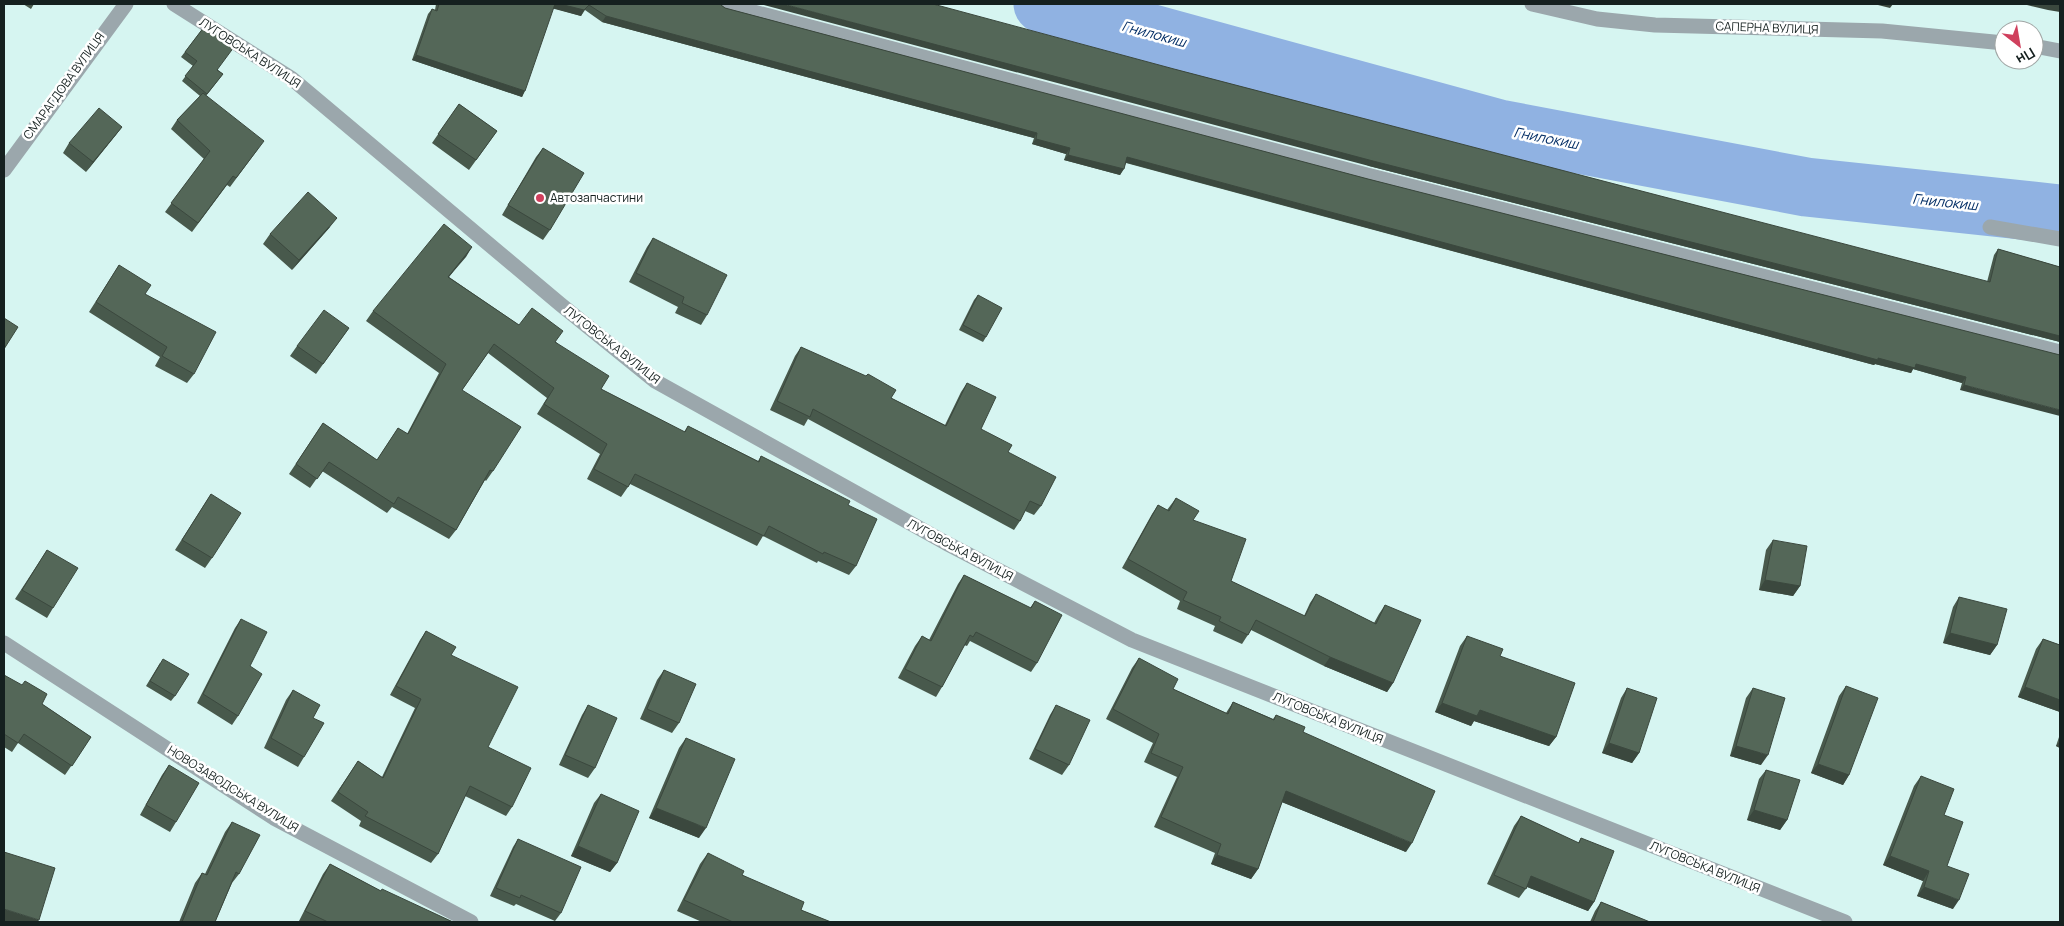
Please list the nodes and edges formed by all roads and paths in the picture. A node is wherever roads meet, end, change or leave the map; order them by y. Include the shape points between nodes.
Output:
1 (126, 4) edge
2 (174, 4) edge
3 (724, 4) edge
4 (1532, 4) edge
5 (1994, 42) edge
6 (2044, 48) edge
7 (2060, 51) edge
8 (4, 170) edge
9 (1990, 226) dead end
10 (2060, 239) edge
11 (2060, 352) edge
12 (4, 643) edge
13 (470, 922) edge
14 (1845, 922) edge

1 - 8 street, СМАРАГДОВА ВУЛИЦЯ
2 - 14 street, ЛУГОВСЬКА ВУЛИЦЯ via 291,78 655,381 946,543 1132,640
3 - 11 street via 1357,172
4 - 5 street, САПЕРНА ВУЛИЦЯ via 1597,19 1654,25 1882,31
6 - 7 street
9 - 10 street
12 - 13 street, НОВОЗАВОДСЬКА ВУЛИЦЯ via 274,818

